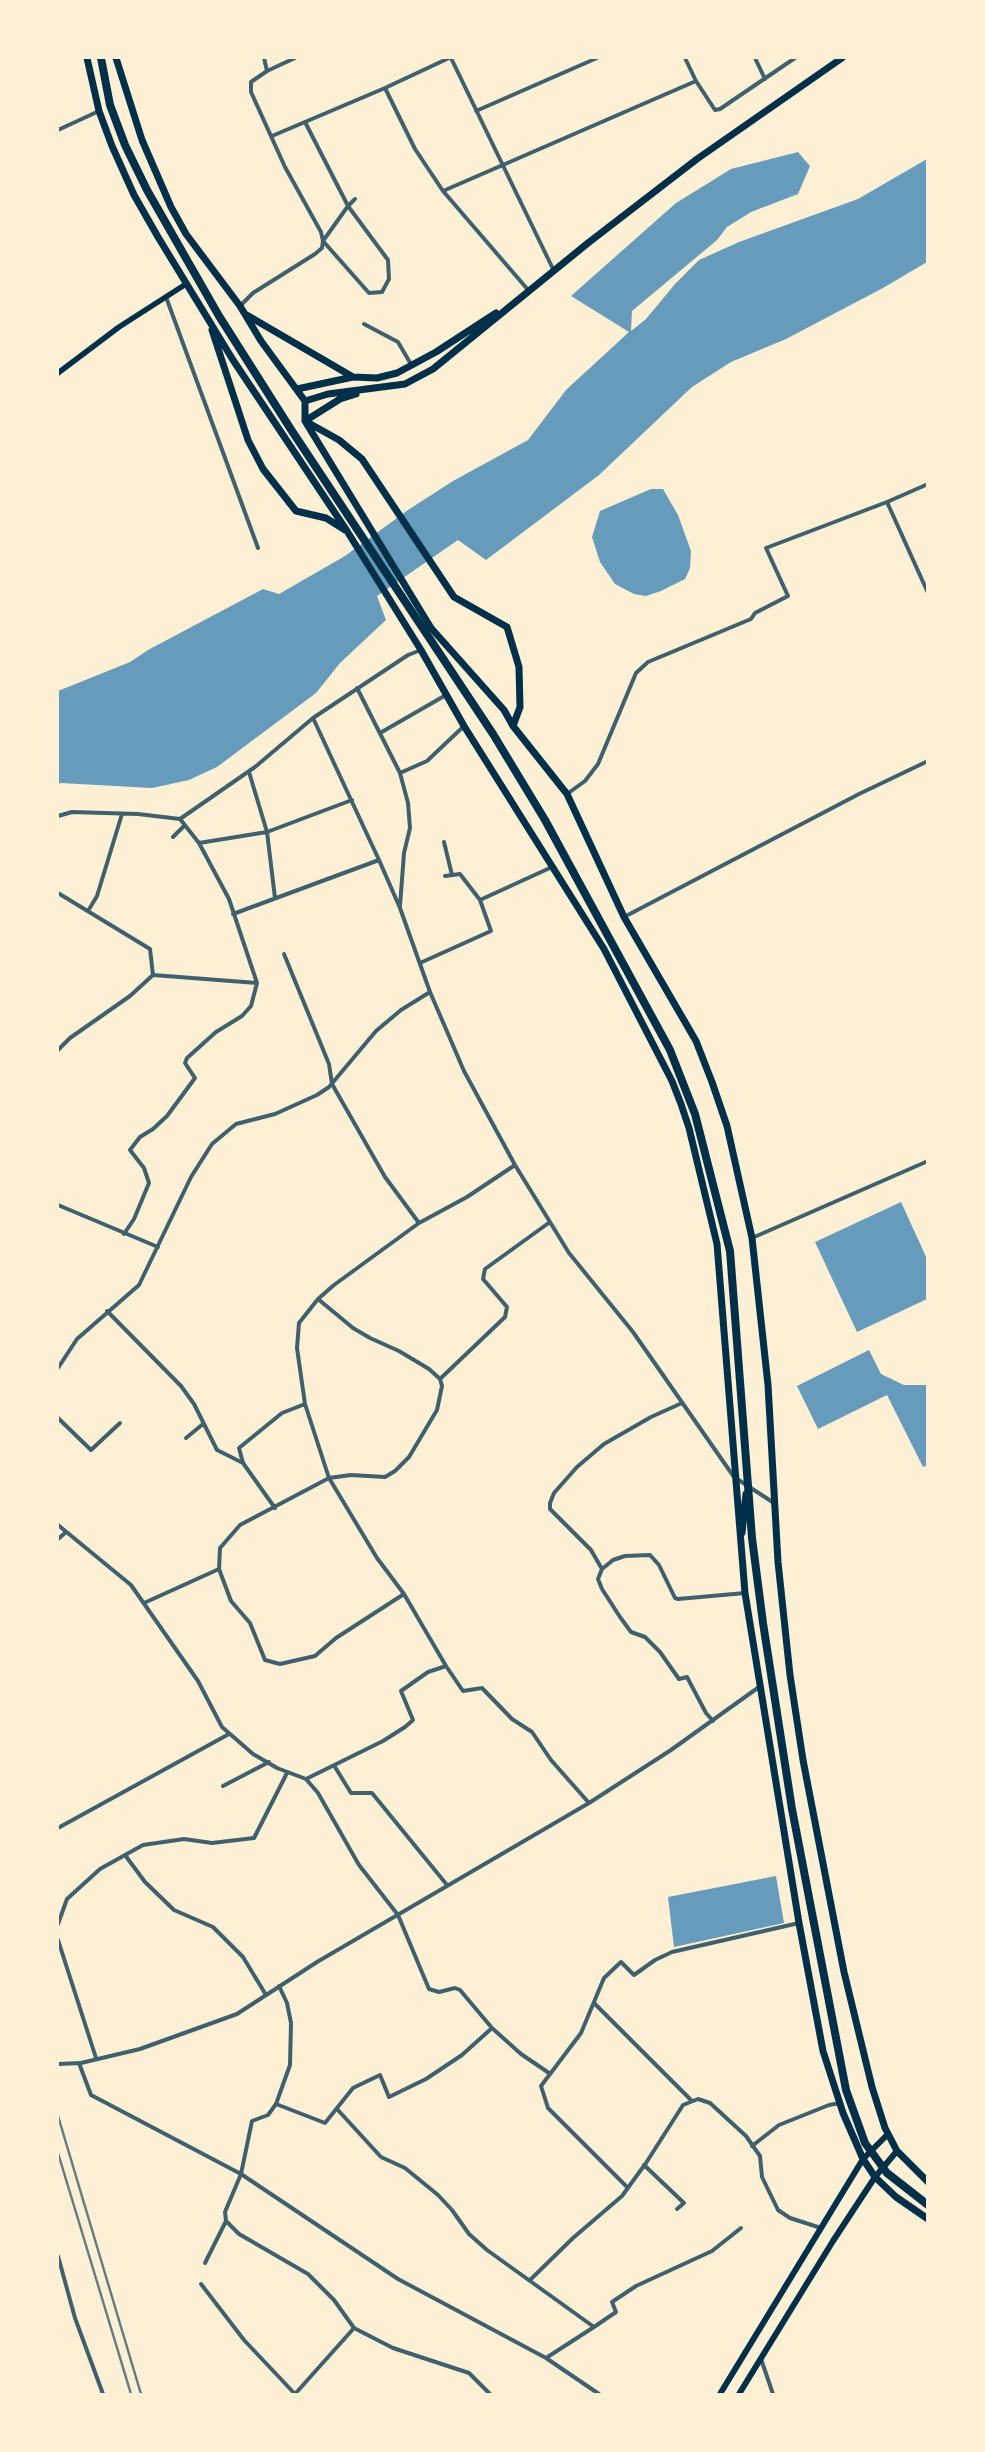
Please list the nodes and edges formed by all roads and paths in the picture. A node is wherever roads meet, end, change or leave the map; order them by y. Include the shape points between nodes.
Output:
1 (87, 58) edge
2 (101, 58) edge
3 (116, 58) edge
4 (264, 58) edge
5 (295, 58) edge
6 (450, 58) edge
7 (597, 58) edge
8 (685, 58) edge
9 (755, 58) edge
10 (796, 58) edge
11 (842, 58) edge
12 (267, 71) junction
13 (765, 80) junction
14 (696, 81) junction
15 (385, 88) junction
16 (99, 111) junction
17 (476, 111) junction
18 (305, 122) junction
19 (58, 130) edge
20 (272, 136) junction
21 (502, 166) junction
22 (442, 192) junction
23 (355, 199) dead end
24 (348, 206) junction
25 (323, 241) junction
26 (554, 271) junction
27 (186, 284) junction
28 (529, 291) junction
29 (166, 297) junction
30 (240, 306) junction
31 (245, 314) junction
32 (208, 318) junction
33 (364, 324) dead end
34 (412, 366) junction
35 (58, 373) edge
36 (353, 377) junction
37 (296, 389) junction
38 (368, 390) junction
39 (305, 401) junction
40 (305, 422) junction
41 (928, 484) edge
42 (887, 502) junction
43 (347, 531) junction
44 (258, 548) dead end
45 (928, 593) edge
46 (421, 650) junction
47 (357, 688) junction
48 (446, 695) junction
49 (313, 718) junction
50 (464, 726) junction
51 (513, 726) junction
52 (380, 733) junction
53 (928, 761) edge
54 (249, 772) junction
55 (400, 773) junction
56 (567, 794) junction
57 (352, 800) junction
58 (122, 814) junction
59 (58, 816) edge
60 (180, 819) junction
61 (185, 825) junction
62 (267, 832) junction
63 (173, 837) dead end
64 (444, 842) dead end
65 (199, 843) junction
66 (379, 860) junction
67 (552, 867) junction
68 (452, 875) junction
69 (445, 876) dead end
70 (58, 893) edge
71 (274, 898) junction
72 (480, 900) junction
73 (400, 908) junction
74 (88, 911) junction
75 (233, 914) junction
76 (624, 917) junction
77 (284, 954) dead end
78 (420, 963) junction
79 (153, 975) junction
80 (257, 983) junction
81 (430, 992) junction
82 (58, 1050) edge
83 (332, 1084) junction
84 (928, 1162) edge
85 (515, 1165) junction
86 (58, 1205) edge
87 (550, 1222) junction
88 (419, 1223) junction
89 (124, 1234) junction
90 (752, 1238) junction
91 (158, 1247) junction
92 (318, 1299) junction
93 (108, 1311) junction
94 (58, 1368) edge
95 (440, 1379) junction
96 (682, 1403) junction
97 (305, 1404) junction
98 (58, 1418) edge
99 (120, 1423) dead end
100 (203, 1424) junction
101 (186, 1438) dead end
102 (243, 1463) junction
103 (734, 1477) junction
104 (329, 1478) junction
105 (748, 1479) junction
106 (774, 1504) junction
107 (275, 1508) junction
108 (58, 1525) edge
109 (65, 1533) junction
110 (58, 1539) edge
111 (740, 1548) junction
112 (602, 1569) junction
113 (219, 1570) junction
114 (745, 1593) junction
115 (404, 1594) junction
116 (144, 1603) junction
117 (446, 1666) junction
118 (759, 1687) junction
119 (713, 1721) junction
120 (229, 1734) junction
121 (269, 1762) junction
122 (334, 1767) junction
123 (287, 1773) junction
124 (306, 1779) junction
125 (224, 1786) dead end
126 (589, 1803) junction
127 (58, 1828) edge
128 (125, 1855) junction
129 (447, 1885) junction
130 (398, 1915) junction
131 (799, 1923) junction
132 (58, 1924) edge
133 (58, 1940) edge
134 (280, 1986) junction
135 (266, 1995) junction
136 (594, 2003) junction
137 (492, 2028) junction
138 (96, 2058) junction
139 (79, 2063) junction
140 (58, 2064) edge
141 (550, 2073) junction
142 (691, 2100) junction
143 (840, 2103) junction
144 (276, 2104) junction
145 (337, 2109) junction
146 (888, 2134) junction
147 (752, 2146) junction
148 (897, 2151) junction
149 (863, 2159) junction
150 (644, 2166) junction
151 (240, 2174) junction
152 (875, 2177) junction
153 (928, 2182) edge
154 (628, 2186) junction
155 (928, 2205) edge
156 (678, 2209) dead end
157 (928, 2219) edge
158 (226, 2222) junction
159 (741, 2228) dead end
160 (821, 2228) junction
161 (58, 2256) edge
162 (205, 2262) dead end
163 (530, 2280) junction
164 (201, 2284) dead end
165 (594, 2326) junction
166 (354, 2328) junction
167 (546, 2358) junction
168 (761, 2359) junction
169 (103, 2394) edge
170 (295, 2394) edge
171 (490, 2394) edge
172 (599, 2394) edge
173 (720, 2394) edge
174 (739, 2394) edge
175 (773, 2394) edge

1 - 16 highway
2 - 105 highway via 110,105 147,190 224,324 493,734 545,820 670,1050 695,1114 730,1251
3 - 30 highway via 142,140 171,207 206,263
4 - 12 street
5 - 12 street
6 - 15 street
6 - 17 street
7 - 17 street
8 - 14 street
9 - 13 street
10 - 13 street
11 - 26 highway via 697,159
12 - 20 street via 251,82 253,98
13 - 14 street via 715,110
14 - 21 street
15 - 18 street
15 - 22 street via 415,149
16 - 19 street
16 - 27 highway via 134,195
17 - 21 street
18 - 20 street
18 - 24 street
20 - 25 street
21 - 22 street
21 - 26 street via 523,202
22 - 28 street
23 - 24 street
24 - 25 street
24 - 25 street via 388,260 389,279 382,292 369,293
25 - 30 street via 322,248 315,254 253,292
26 - 28 highway
27 - 29 main road
27 - 32 highway
28 - 34 highway
28 - 38 highway via 432,369 405,384
29 - 35 main road
29 - 44 street
30 - 31 highway
31 - 36 highway
31 - 37 highway
32 - 43 highway
32 - 43 highway via 248,440 263,469 296,511 326,518
33 - 34 street via 398,342
34 - 36 highway via 377,378
36 - 37 highway
37 - 39 highway
38 - 39 highway via 328,394
38 - 40 highway via 340,399
39 - 40 highway
40 - 51 highway via 432,628 504,710
40 - 51 highway via 339,440 362,459 454,597 508,627 519,667 520,707
41 - 42 street
42 - 45 street
42 - 56 street via 766,548 788,596 755,613 751,619 648,662 636,673 598,764 585,781
43 - 46 highway
46 - 47 street
46 - 48 highway
47 - 49 street
47 - 52 street
48 - 50 highway
48 - 52 street
49 - 54 street
49 - 57 street
50 - 55 street via 427,761
50 - 67 highway
51 - 56 highway
52 - 55 street
53 - 76 street
54 - 60 street
54 - 62 street
55 - 73 street via 408,803 410,828 404,853
56 - 76 highway
57 - 62 street
57 - 66 street
58 - 59 street via 72,812
58 - 60 street
58 - 74 street via 97,896
60 - 61 street
61 - 63 street
61 - 65 street
62 - 65 street
62 - 71 street
64 - 68 street
65 - 75 street via 229,899
66 - 71 street
66 - 73 street
67 - 72 street
67 - 103 highway via 604,949 672,1081 689,1128 717,1244
68 - 69 street
68 - 72 street via 460,874
70 - 74 street
71 - 75 street
72 - 78 street via 491,931
73 - 78 street
74 - 79 street via 150,949
75 - 80 street
76 - 90 highway via 696,1041 727,1126
77 - 83 street via 329,1064
78 - 81 street
79 - 80 street
79 - 82 street
80 - 89 street via 250,1006 242,1016 216,1032 187,1058 185,1063 195,1078 166,1116 140,1137 130,1150 144,1168 149,1182 134,1219
81 - 83 street via 376,1030
81 - 85 street via 464,1071
83 - 88 street via 385,1177
83 - 91 street via 317,1095 275,1114 236,1124 212,1144 191,1177
84 - 90 street
85 - 87 street
85 - 88 street via 467,1197
86 - 89 street
87 - 95 street via 485,1269 483,1279 507,1307 505,1317
87 - 96 street via 569,1253 633,1332
88 - 92 street
89 - 91 street
90 - 106 highway via 768,1385
91 - 93 street via 139,1285
92 - 95 street via 353,1328 399,1351
92 - 97 street via 299,1323 297,1348
93 - 94 street via 77,1339
93 - 100 street via 182,1386
95 - 104 street via 442,1386 437,1410 409,1456 395,1471 384,1477 351,1475
96 - 103 street
96 - 112 street via 604,1444 554,1493 550,1509 591,1550
97 - 102 street via 282,1414 239,1448
97 - 104 street
98 - 99 street via 91,1450
100 - 101 street
100 - 102 street via 217,1450
102 - 107 street
103 - 106 street
103 - 111 highway
104 - 107 street
104 - 115 street via 372,1550
105 - 111 highway
105 - 155 highway via 763,1623 792,1809 846,2090 865,2143 887,2173
106 - 146 highway via 790,1675 803,1760 844,1972 872,2087
107 - 113 street via 240,1525 220,1548
108 - 109 street
109 - 110 street
109 - 116 street via 131,1585
111 - 114 highway
112 - 114 street via 625,1556 650,1555 678,1599
112 - 119 street via 598,1579 620,1617 631,1632 645,1637 679,1679 687,1677
113 - 115 street via 231,1601 255,1634 264,1660 280,1664 315,1656
113 - 116 street
114 - 118 highway
115 - 117 street
116 - 120 street via 198,1681
117 - 122 street via 430,1671 401,1691 413,1720 383,1741
117 - 126 street via 463,1690 482,1688 512,1719 532,1732 551,1760
118 - 119 street
118 - 131 highway
119 - 126 street
120 - 121 street via 253,1754
120 - 127 street
121 - 123 street
121 - 125 street
122 - 124 street
122 - 129 street via 352,1793 372,1793
123 - 124 street
123 - 128 street via 254,1838 212,1843 184,1839 143,1845
124 - 130 street via 318,1793 359,1865
126 - 129 street
128 - 132 street via 100,1869 67,1899
128 - 135 street via 145,1882 174,1910 213,1927 243,1957
129 - 130 street
130 - 134 street
130 - 137 street via 429,1989 439,1992 454,1988 460,1990
131 - 136 street via 672,1952 634,1975 621,1962 604,1978
131 - 143 highway via 823,2050
133 - 138 street
134 - 135 street
134 - 144 street via 291,2023 291,2046 290,2065
135 - 138 street via 237,2014 190,2032 140,2049
136 - 141 street via 580,2033
136 - 142 street
137 - 141 street via 521,2054
137 - 145 street via 462,2055 426,2080 389,2097 380,2075 353,2088
138 - 139 street
139 - 140 street
139 - 151 street via 90,2095
141 - 154 street via 541,2086 548,2108
142 - 147 street via 710,2103 746,2136
142 - 150 street via 683,2105
143 - 147 street via 779,2125
143 - 149 highway
144 - 145 street via 325,2123
144 - 151 street via 268,2115 252,2121
145 - 163 street via 381,2157 405,2168 452,2210 469,2234 486,2250
146 - 148 highway
146 - 149 main road
147 - 160 street via 760,2156 762,2177 778,2210 790,2218
148 - 152 main road
148 - 153 highway
149 - 152 highway
149 - 160 main road
150 - 154 street
150 - 156 street via 684,2204
151 - 158 street via 225,2212
151 - 167 street via 398,2279
152 - 157 highway via 896,2197
152 - 168 main road
154 - 163 street via 622,2196
158 - 162 street
158 - 166 street via 239,2234 308,2274 334,2300
159 - 165 street via 712,2251 636,2286 612,2302 616,2312
160 - 173 main road
161 - 169 street via 75,2318
163 - 165 street
164 - 170 street via 244,2340
165 - 167 street
166 - 170 street
166 - 171 street via 393,2348 469,2372
167 - 172 street
168 - 174 main road
168 - 175 street

